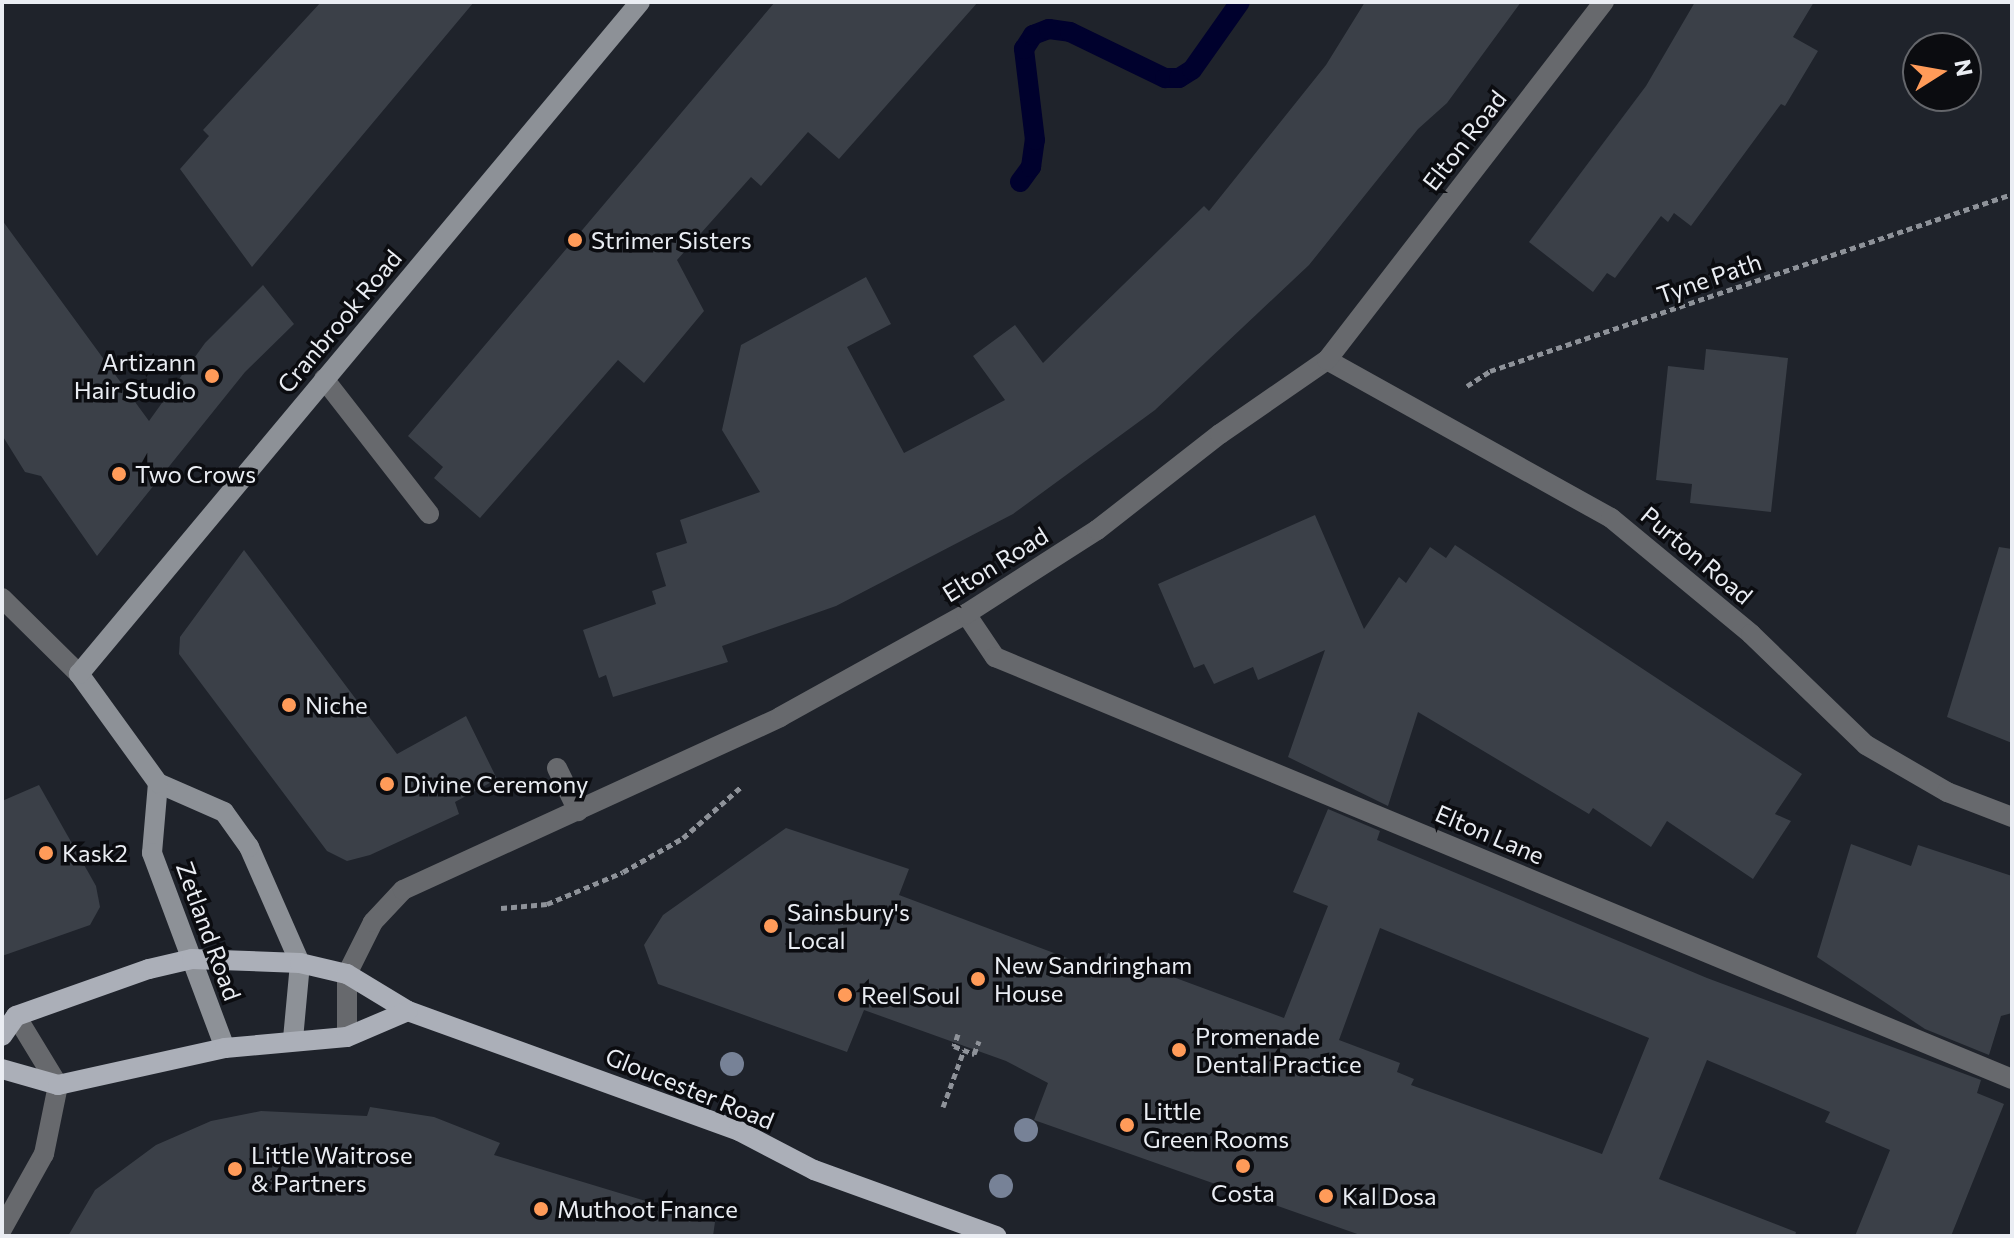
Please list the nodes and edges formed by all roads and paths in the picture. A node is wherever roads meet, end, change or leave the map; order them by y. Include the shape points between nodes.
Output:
1 (640, 2) edge
2 (1604, 2) edge
3 (2012, 194) edge
4 (1327, 360) junction
5 (324, 379) junction
6 (1427, 412) junction
7 (429, 514) dead end
8 (2, 598) edge
9 (966, 614) junction
10 (79, 674) junction
11 (780, 717) junction
12 (557, 768) dead end
13 (158, 783) junction
14 (578, 811) junction
15 (2012, 817) edge
16 (501, 908) dead end
17 (192, 959) junction
18 (300, 963) junction
19 (347, 974) junction
20 (408, 1011) junction
21 (16, 1016) junction
22 (958, 1034) dead end
23 (2, 1036) edge
24 (347, 1037) junction
25 (293, 1039) junction
26 (979, 1041) dead end
27 (225, 1048) junction
28 (964, 1050) junction
29 (2, 1069) edge
30 (2012, 1079) edge
31 (58, 1085) junction
32 (943, 1107) dead end
33 (2, 1229) edge
34 (996, 1236) edge

1 - 5 main road, Cranbrook Road
2 - 4 street, Elton Road
3 - 6 path, Tyne Path via 1490,371
4 - 6 street, Purton Road
4 - 9 street, Elton Road via 1220,434 1097,530
5 - 7 street
5 - 10 main road, Cranbrook Road
6 - 15 street, Purton Road via 1611,518 1751,634 1866,745 1947,792
8 - 10 street
9 - 11 street, Elton Road
9 - 30 street, Elton Lane via 995,657
10 - 13 main road
11 - 14 street, Elton Road
11 - 16 path via 761,770 683,838 623,872 547,904
12 - 14 street
13 - 17 main road, Zetland Road via 152,853
13 - 18 main road via 224,812 263,872
14 - 19 street, Elton Road via 403,890 373,922
17 - 18 main road, Gloucester Road
17 - 21 main road, Gloucester Road via 83,989
17 - 27 main road, Zetland Road
18 - 19 main road, Gloucester Road
18 - 25 main road
19 - 20 main road, Gloucester Road
19 - 24 street, Elton Road
20 - 24 main road
20 - 34 main road, Gloucester Road via 739,1131 814,1170
21 - 23 main road
21 - 31 street
22 - 28 path via 954,1046
24 - 25 main road
25 - 27 main road
26 - 28 path via 974,1054
27 - 31 main road
28 - 32 path
29 - 31 main road
31 - 33 street via 44,1154

